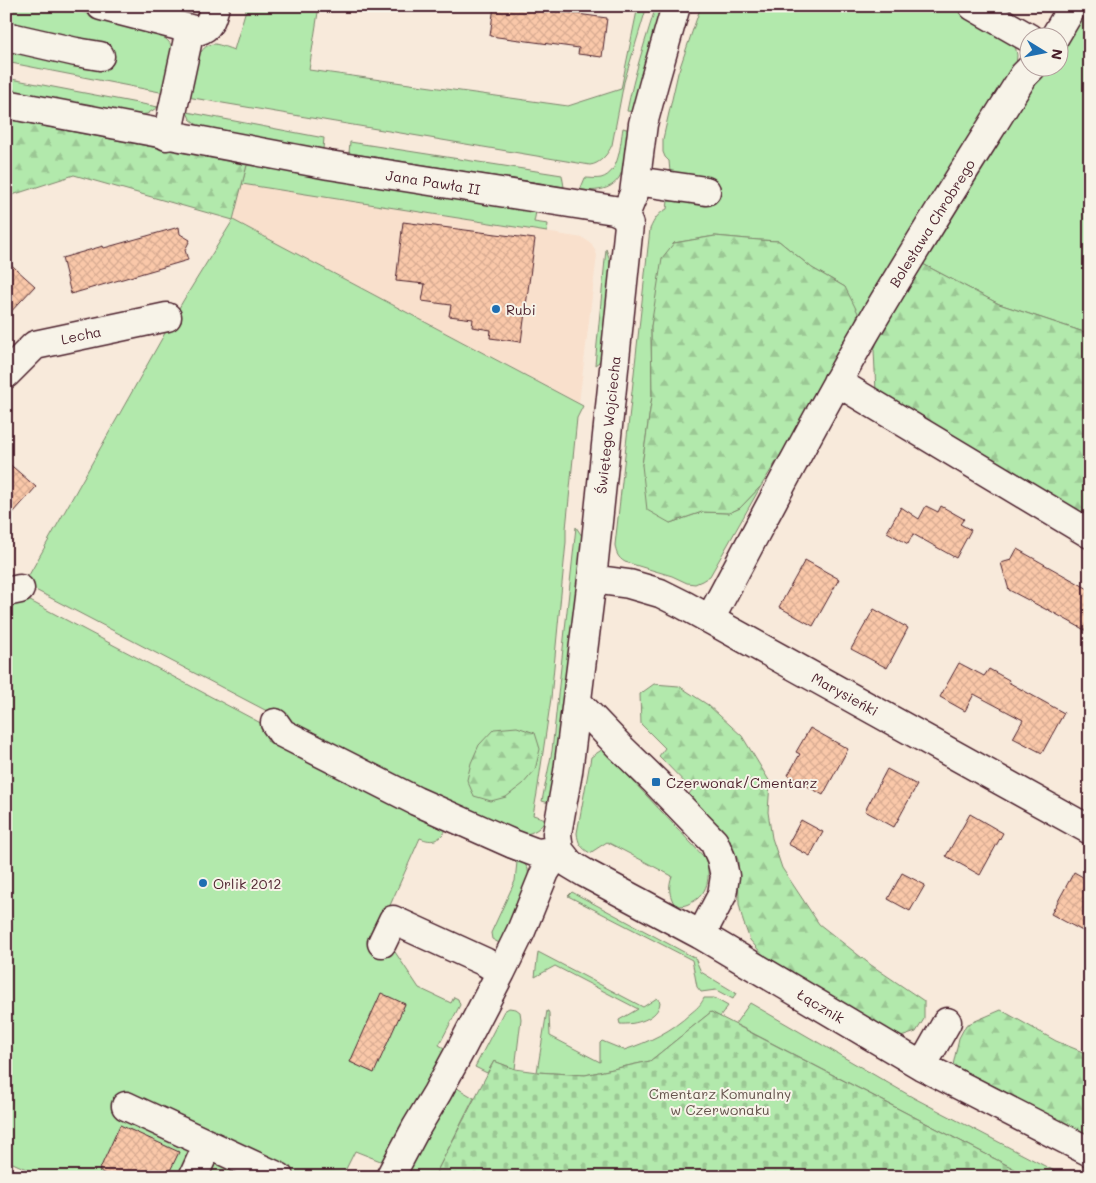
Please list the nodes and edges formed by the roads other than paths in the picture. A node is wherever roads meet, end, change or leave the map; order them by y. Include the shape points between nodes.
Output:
1 (101, 6) edge
2 (215, 6) edge
3 (676, 6) edge
4 (973, 6) edge
5 (1072, 6) edge
6 (1060, 28) edge
7 (190, 30) junction
8 (1018, 32) edge
9 (6, 36) edge
10 (100, 56) dead end
11 (1022, 78) edge
12 (6, 104) edge
13 (167, 136) junction
14 (636, 182) junction
15 (706, 191) dead end
16 (625, 215) junction
17 (167, 317) dead end
18 (6, 374) edge
19 (837, 382) junction
20 (1090, 534) edge
21 (592, 579) junction
22 (710, 618) junction
23 (577, 702) junction
24 (275, 723) dead end
25 (1090, 830) edge
26 (559, 850) junction
27 (701, 935) junction
28 (382, 943) dead end
29 (501, 972) junction
30 (947, 1022) dead end
31 (922, 1066) junction
32 (126, 1106) dead end
33 (208, 1144) junction
34 (1090, 1152) edge
35 (193, 1177) edge
36 (279, 1177) edge
37 (390, 1177) edge

1 - 7 street
2 - 7 street via 205,29
3 - 14 street, Świętego Wojciecha via 644,124
4 - 8 street
5 - 6 street
7 - 13 street
9 - 10 street
11 - 19 street, Bolesława Chrobrego
12 - 13 street, Jana Pawła II
13 - 16 street, Jana Pawła II via 614,210
14 - 15 street
14 - 16 street, Świętego Wojciecha
16 - 21 street, Świętego Wojciecha via 629,225
17 - 18 street, Lecha via 35,345
19 - 20 street
19 - 22 street, Bolesława Chrobrego
21 - 22 street, Marysieńki via 629,584 660,593
21 - 23 street, Świętego Wojciecha
22 - 25 street, Marysieńki
23 - 26 street, Świętego Wojciecha via 557,834
23 - 27 street via 714,842 726,876 722,895
24 - 26 street via 282,733 483,831 537,853
26 - 27 street, Łącznik via 570,864 585,873
26 - 29 street via 545,872
27 - 31 street, Łącznik
28 - 29 street via 393,920
29 - 37 street
30 - 31 street
31 - 34 street, Łącznik
32 - 33 street
33 - 35 street
33 - 36 street

